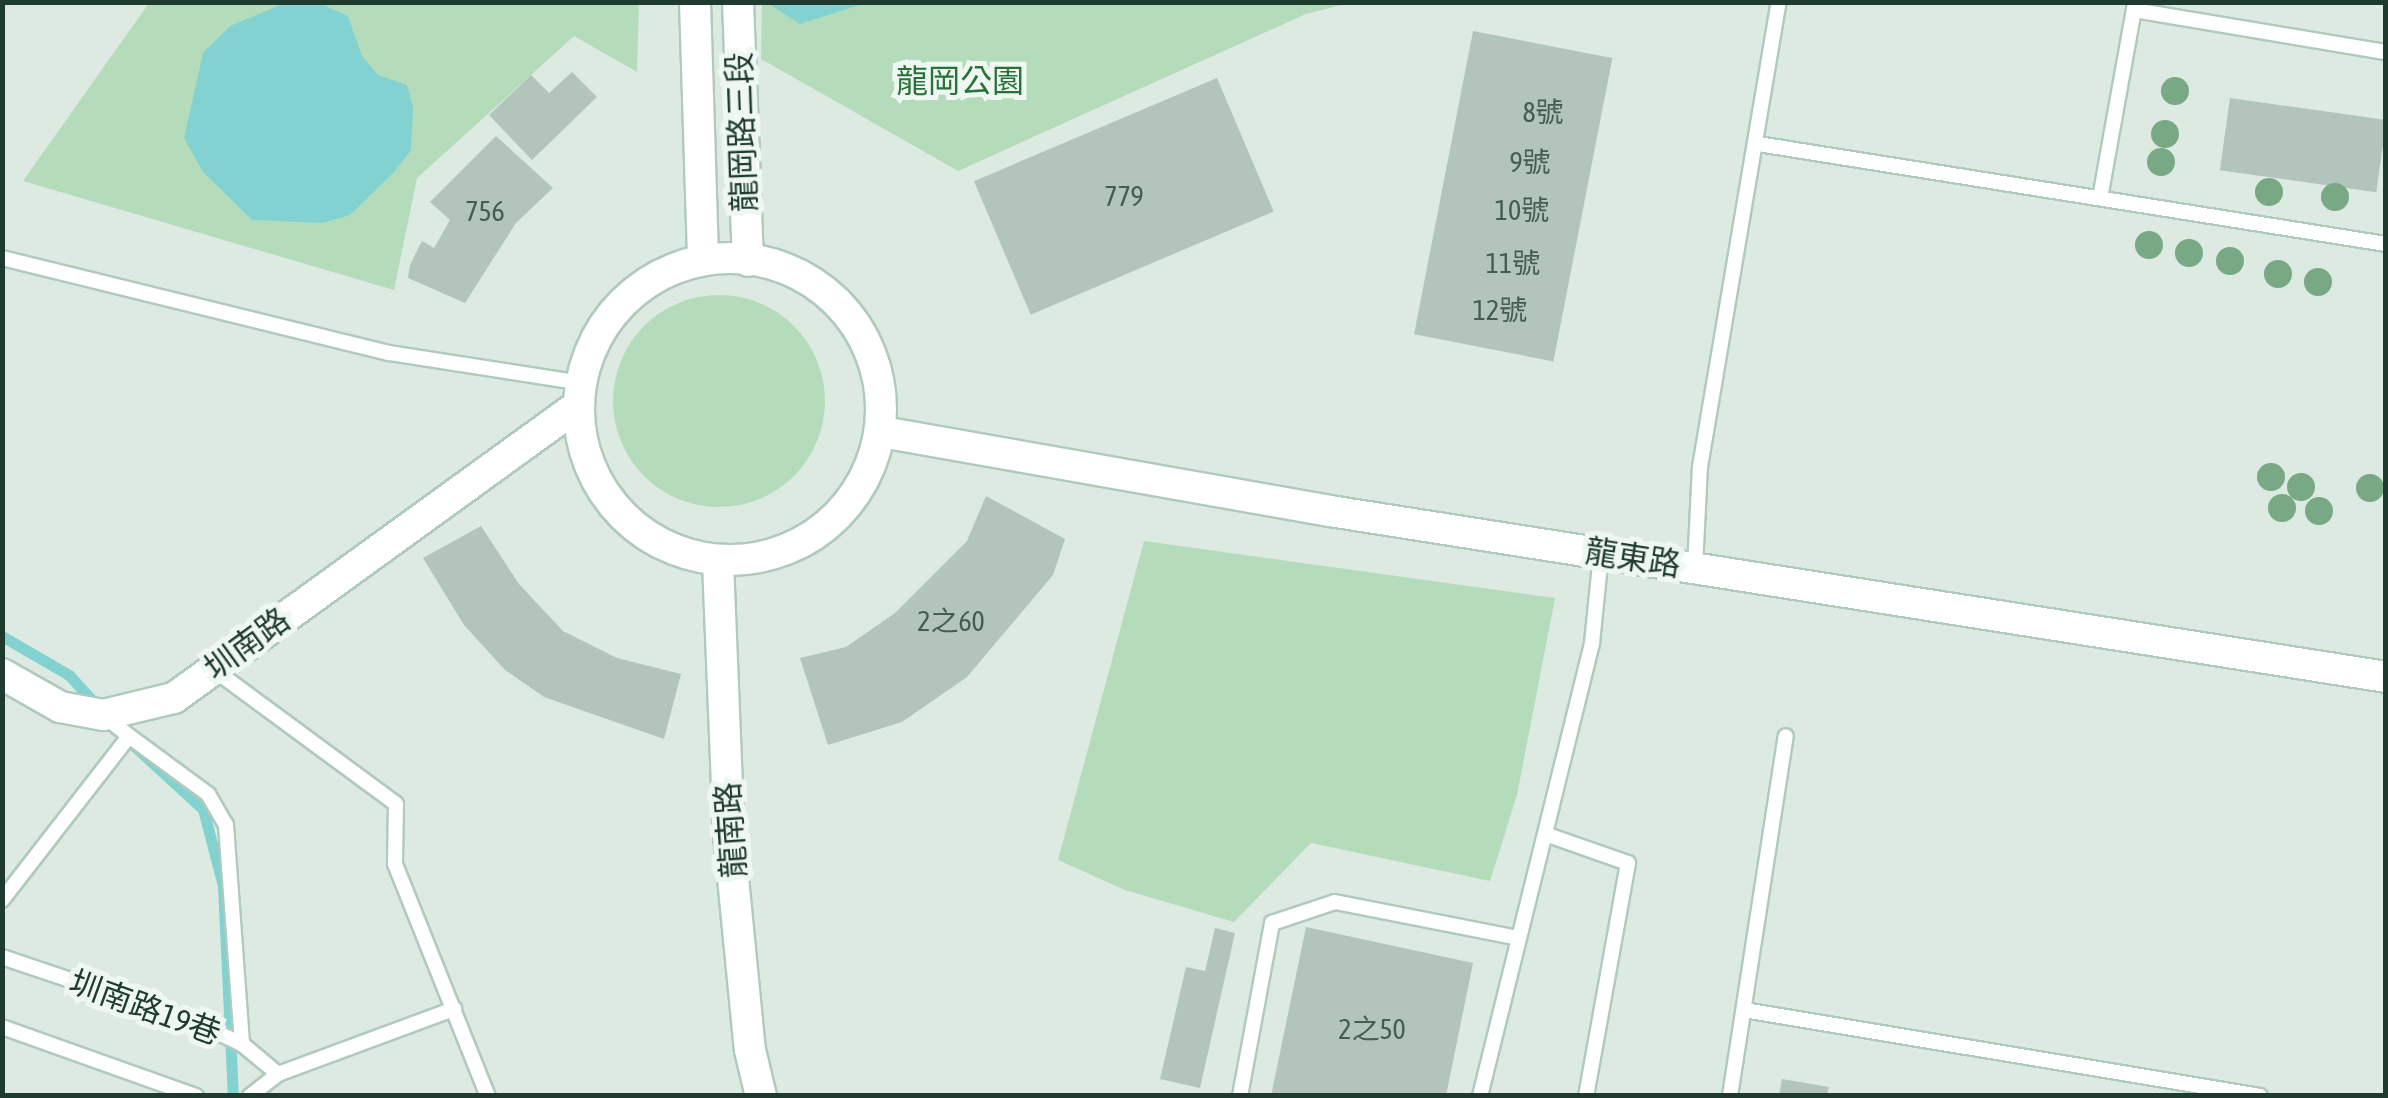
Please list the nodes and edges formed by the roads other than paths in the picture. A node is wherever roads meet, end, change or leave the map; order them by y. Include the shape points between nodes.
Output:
1 (695, 2) edge
2 (738, 2) edge
3 (1778, 2) edge
4 (2135, 6) edge
5 (2386, 52) edge
6 (1758, 144) junction
7 (2100, 198) junction
8 (2386, 244) edge
9 (2, 258) edge
10 (703, 260) junction
11 (748, 261) junction
12 (580, 395) junction
13 (882, 432) junction
14 (1600, 553) junction
15 (718, 562) junction
16 (1695, 568) junction
17 (212, 668) junction
18 (2, 674) edge
19 (2386, 678) edge
20 (103, 715) junction
21 (130, 736) junction
22 (1786, 736) dead end
23 (1545, 834) junction
24 (2, 900) edge
25 (1519, 938) junction
26 (2, 957) edge
27 (454, 1009) junction
28 (1744, 1010) junction
29 (2, 1026) edge
30 (242, 1044) junction
31 (278, 1074) junction
32 (196, 1096) edge
33 (250, 1096) edge
34 (488, 1096) edge
35 (761, 1096) edge
36 (1240, 1096) edge
37 (1480, 1096) edge
38 (1586, 1096) edge
39 (1730, 1096) edge
40 (2260, 1096) edge

1 - 10 street, 龍岡路三段
2 - 11 street, 龍岡路三段
3 - 6 lane
4 - 5 lane
4 - 7 lane
6 - 7 lane
6 - 16 lane via 1700,466
7 - 8 lane
9 - 12 lane
10 - 11 street
10 - 12 street via 646,282 593,345
11 - 13 street via 795,271 834,296 868,346
12 - 15 street via 586,464 640,532
12 - 17 street, 圳南路
13 - 14 street, 龍東路
13 - 15 street via 866,479 808,540
14 - 16 street, 龍東路
14 - 23 lane via 1592,643
15 - 35 street, 龍南路 via 729,837 750,1050
16 - 19 street, 龍東路
17 - 20 street, 圳南路 via 174,698
17 - 27 lane via 396,804 395,864
18 - 20 street via 60,707
20 - 21 lane
21 - 24 lane
21 - 30 lane via 208,794 226,825
22 - 28 lane
23 - 25 lane
23 - 38 lane via 1628,863
25 - 36 lane via 1334,902 1272,924
25 - 37 lane
26 - 30 lane, 圳南路19巷
27 - 31 lane
27 - 34 lane
28 - 39 lane
28 - 40 lane
29 - 32 lane
30 - 31 lane, 圳南路19巷
31 - 33 lane

